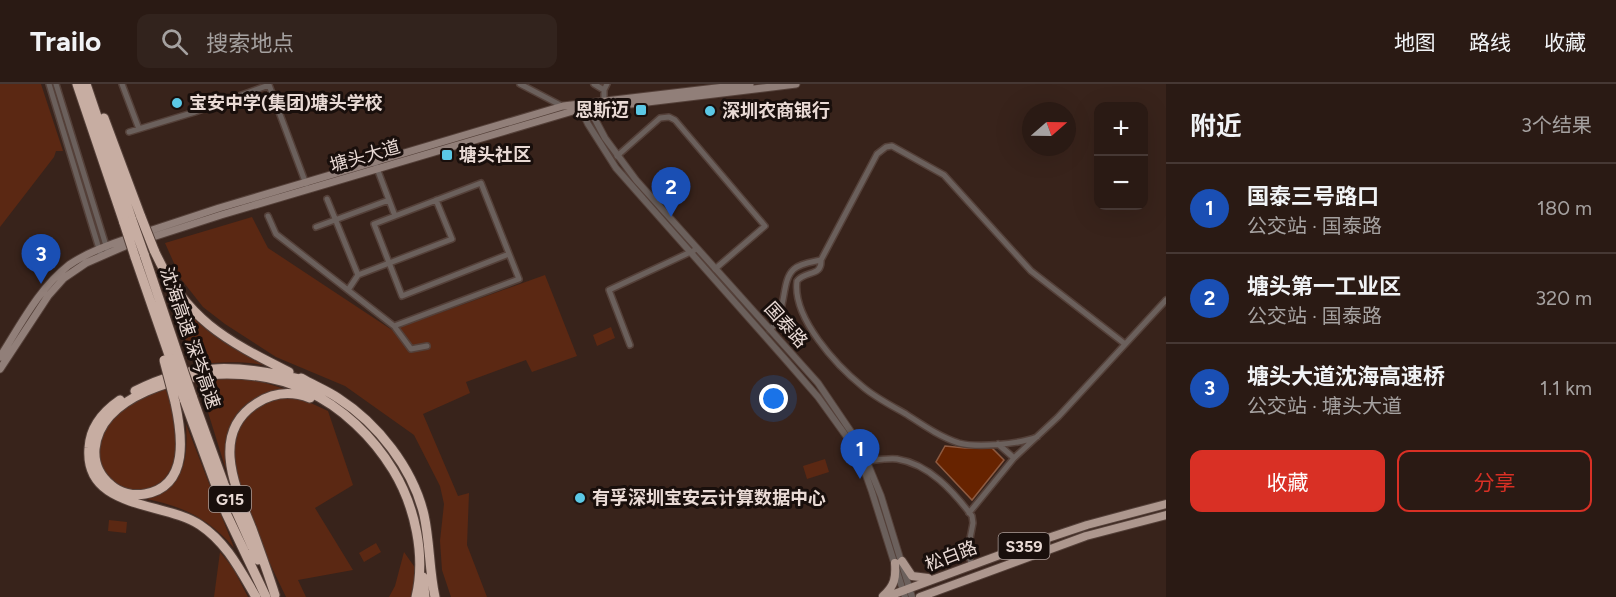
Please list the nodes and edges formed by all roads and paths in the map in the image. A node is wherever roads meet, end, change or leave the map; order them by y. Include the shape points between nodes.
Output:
1 (49, 84) edge
2 (56, 84) edge
3 (77, 84) edge
4 (88, 84) edge
5 (122, 84) edge
6 (520, 84) edge
7 (594, 84) edge
8 (750, 84) edge
9 (796, 84) edge
10 (606, 87) edge
11 (604, 104) junction
12 (563, 106) junction
13 (588, 106) junction
14 (577, 108) junction
15 (139, 129) junction
16 (129, 132) dead end
17 (617, 156) junction
18 (376, 166) junction
19 (307, 186) junction
20 (327, 199) dead end
21 (389, 200) junction
22 (436, 200) junction
23 (268, 216) dead end
24 (395, 216) junction
25 (132, 220) junction
26 (336, 220) junction
27 (316, 227) dead end
28 (693, 250) junction
29 (104, 251) junction
30 (509, 254) junction
31 (140, 255) junction
32 (821, 260) junction
33 (389, 263) junction
34 (715, 269) junction
35 (358, 275) junction
36 (348, 290) junction
37 (1166, 300) edge
38 (394, 326) junction
39 (770, 330) junction
40 (1125, 344) junction
41 (427, 345) dead end
42 (630, 345) dead end
43 (0, 357) edge
44 (171, 358) junction
45 (0, 369) edge
46 (304, 380) junction
47 (184, 399) junction
48 (333, 408) junction
49 (1037, 437) junction
50 (998, 444) junction
51 (1014, 458) junction
52 (868, 461) junction
53 (1166, 504) edge
54 (969, 513) junction
55 (1166, 516) edge
56 (431, 561) junction
57 (898, 562) junction
58 (420, 563) junction
59 (971, 564) junction
60 (947, 574) junction
61 (947, 587) junction
62 (906, 592) edge
63 (273, 596) edge
64 (256, 597) edge
65 (416, 597) edge
66 (425, 597) edge
67 (435, 597) edge
68 (442, 597) edge
69 (884, 597) edge
70 (912, 597) edge
71 (920, 597) edge
72 (931, 597) edge

1 - 29 street
2 - 29 street
3 - 25 highway, 沈海高速 深岑高速 / G15
4 - 25 highway
5 - 15 street
6 - 12 street
7 - 10 street
8 - 11 main road, 塘头大道
9 - 11 main road, 塘头大道
10 - 11 street
11 - 13 main road, 塘头大道
12 - 14 main road, 塘头大道
12 - 18 main road, 塘头大道
13 - 14 main road, 塘头大道
13 - 17 street, 国泰路
14 - 18 main road, 塘头大道
14 - 28 street, 国泰路 via 616,168
15 - 16 street
15 - 19 street via 269,85
17 - 28 street, 国泰路
17 - 34 street via 660,118 675,120 765,226
18 - 19 main road, 塘头大道
18 - 21 street
19 - 29 main road, 塘头大道
20 - 26 street
21 - 24 street
21 - 26 street
22 - 24 street
22 - 30 street via 481,183
22 - 33 street via 452,239
23 - 36 street via 276,234
24 - 33 street via 374,224
25 - 31 highway, 沈海高速 深岑高速 / G15, bridge
25 - 46 highway, bridge via 178,293 203,321 240,348
26 - 27 street
26 - 35 street
28 - 34 street, 国泰路
28 - 42 street via 609,290
28 - 57 street, 国泰路 via 849,440 861,461
29 - 43 main road, 塘头大道 via 71,264 51,282
29 - 45 main road, 塘头大道 via 56,287
30 - 33 street via 402,296
30 - 38 street via 519,279
31 - 44 highway, 沈海高速 深岑高速 / G15
31 - 44 highway, 沈海高速 深岑高速 / G15 via 150,300
32 - 39 street via 802,264 790,274 779,318
32 - 40 street via 877,154 892,146 944,175 1031,271
32 - 50 street via 818,272 803,275 797,281 799,299 809,325 844,370 935,433 961,444
33 - 35 street
34 - 39 street, 国泰路
35 - 36 street
36 - 38 street
37 - 40 street
38 - 41 street via 411,349
39 - 52 street, 国泰路 via 818,383
40 - 49 street
44 - 47 highway, bridge
44 - 47 highway, 沈海高速 深岑高速 / G15, bridge
46 - 56 highway via 348,405 392,450 419,498
46 - 64 highway via 233,368 171,376 117,402 102,416 90,441 90,464 103,487 119,497 174,513 205,528 228,551
47 - 48 highway via 180,458 173,475 146,494 129,494 112,487 96,463 100,430 122,406 164,385 199,376 250,375 301,388
47 - 63 highway, 沈海高速 深岑高速 / G15 via 226,513
48 - 58 highway via 366,434 396,474 414,524
48 - 63 highway via 301,394 274,395 246,412 232,435 234,479
49 - 50 street
49 - 51 street
50 - 51 street
51 - 54 street
52 - 54 street via 895,459 923,468
52 - 57 street, 国泰路
53 - 59 main road, 松白路 / S359 via 1087,525
54 - 59 street via 973,520 968,542
55 - 61 main road, 松白路 / S359 via 1086,536
56 - 67 highway
56 - 68 highway
57 - 60 main road via 917,578
57 - 62 street, 国泰路
57 - 69 main road via 893,586
58 - 65 highway
58 - 66 highway
59 - 60 main road, 松白路 / S359
60 - 62 main road, 松白路 / S359
61 - 71 main road, 松白路 / S359
61 - 72 main road
62 - 69 main road, 松白路 / S359
62 - 70 street, 国泰路

